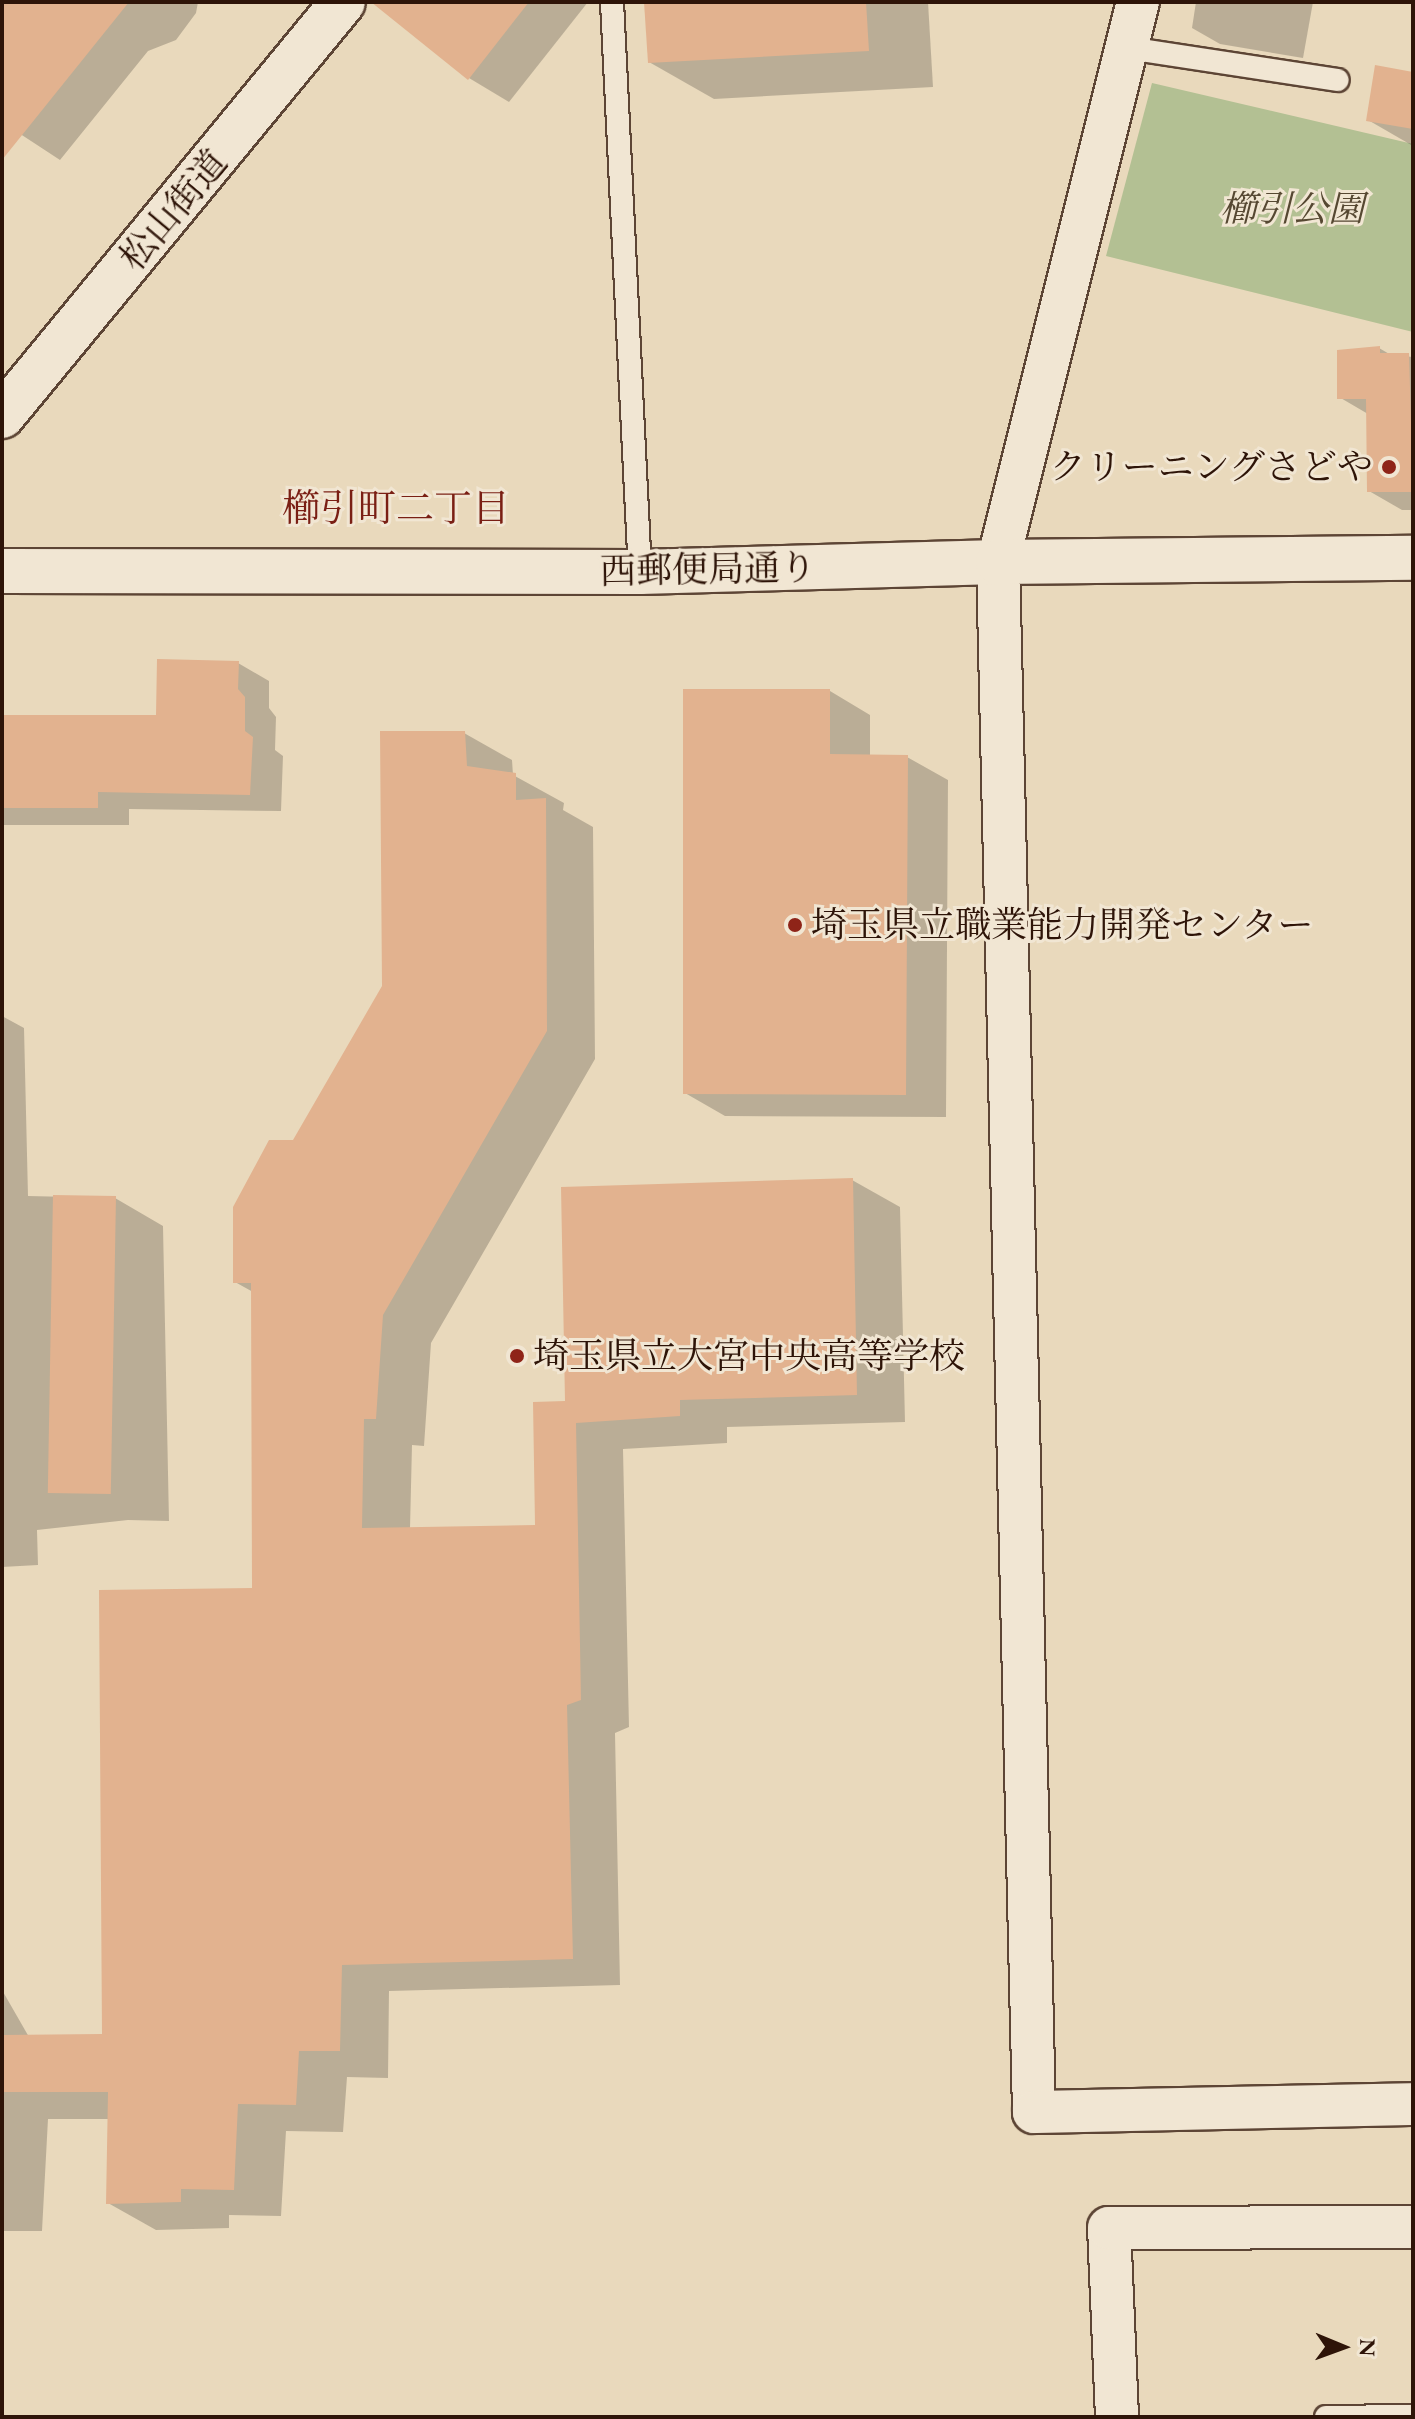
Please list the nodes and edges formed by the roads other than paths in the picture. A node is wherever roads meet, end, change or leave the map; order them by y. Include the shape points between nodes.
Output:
1 (343, 2) edge
2 (612, 2) edge
3 (1138, 2) edge
4 (1128, 48) junction
5 (1338, 80) dead end
6 (2, 416) edge
7 (1413, 558) edge
8 (998, 562) junction
9 (2, 571) edge
10 (640, 572) junction
11 (1413, 2104) edge
12 (1413, 2227) edge
13 (1413, 2416) edge
14 (1117, 2417) edge
15 (1326, 2417) edge

1 - 6 street, 松山街道
2 - 10 lane
3 - 4 street
4 - 5 lane
4 - 8 street
7 - 8 street, 西郵便局通り
8 - 10 street, 西郵便局通り
8 - 11 street via 1034,2112
9 - 10 street, 西郵便局通り
12 - 14 street via 1109,2228
13 - 15 lane

